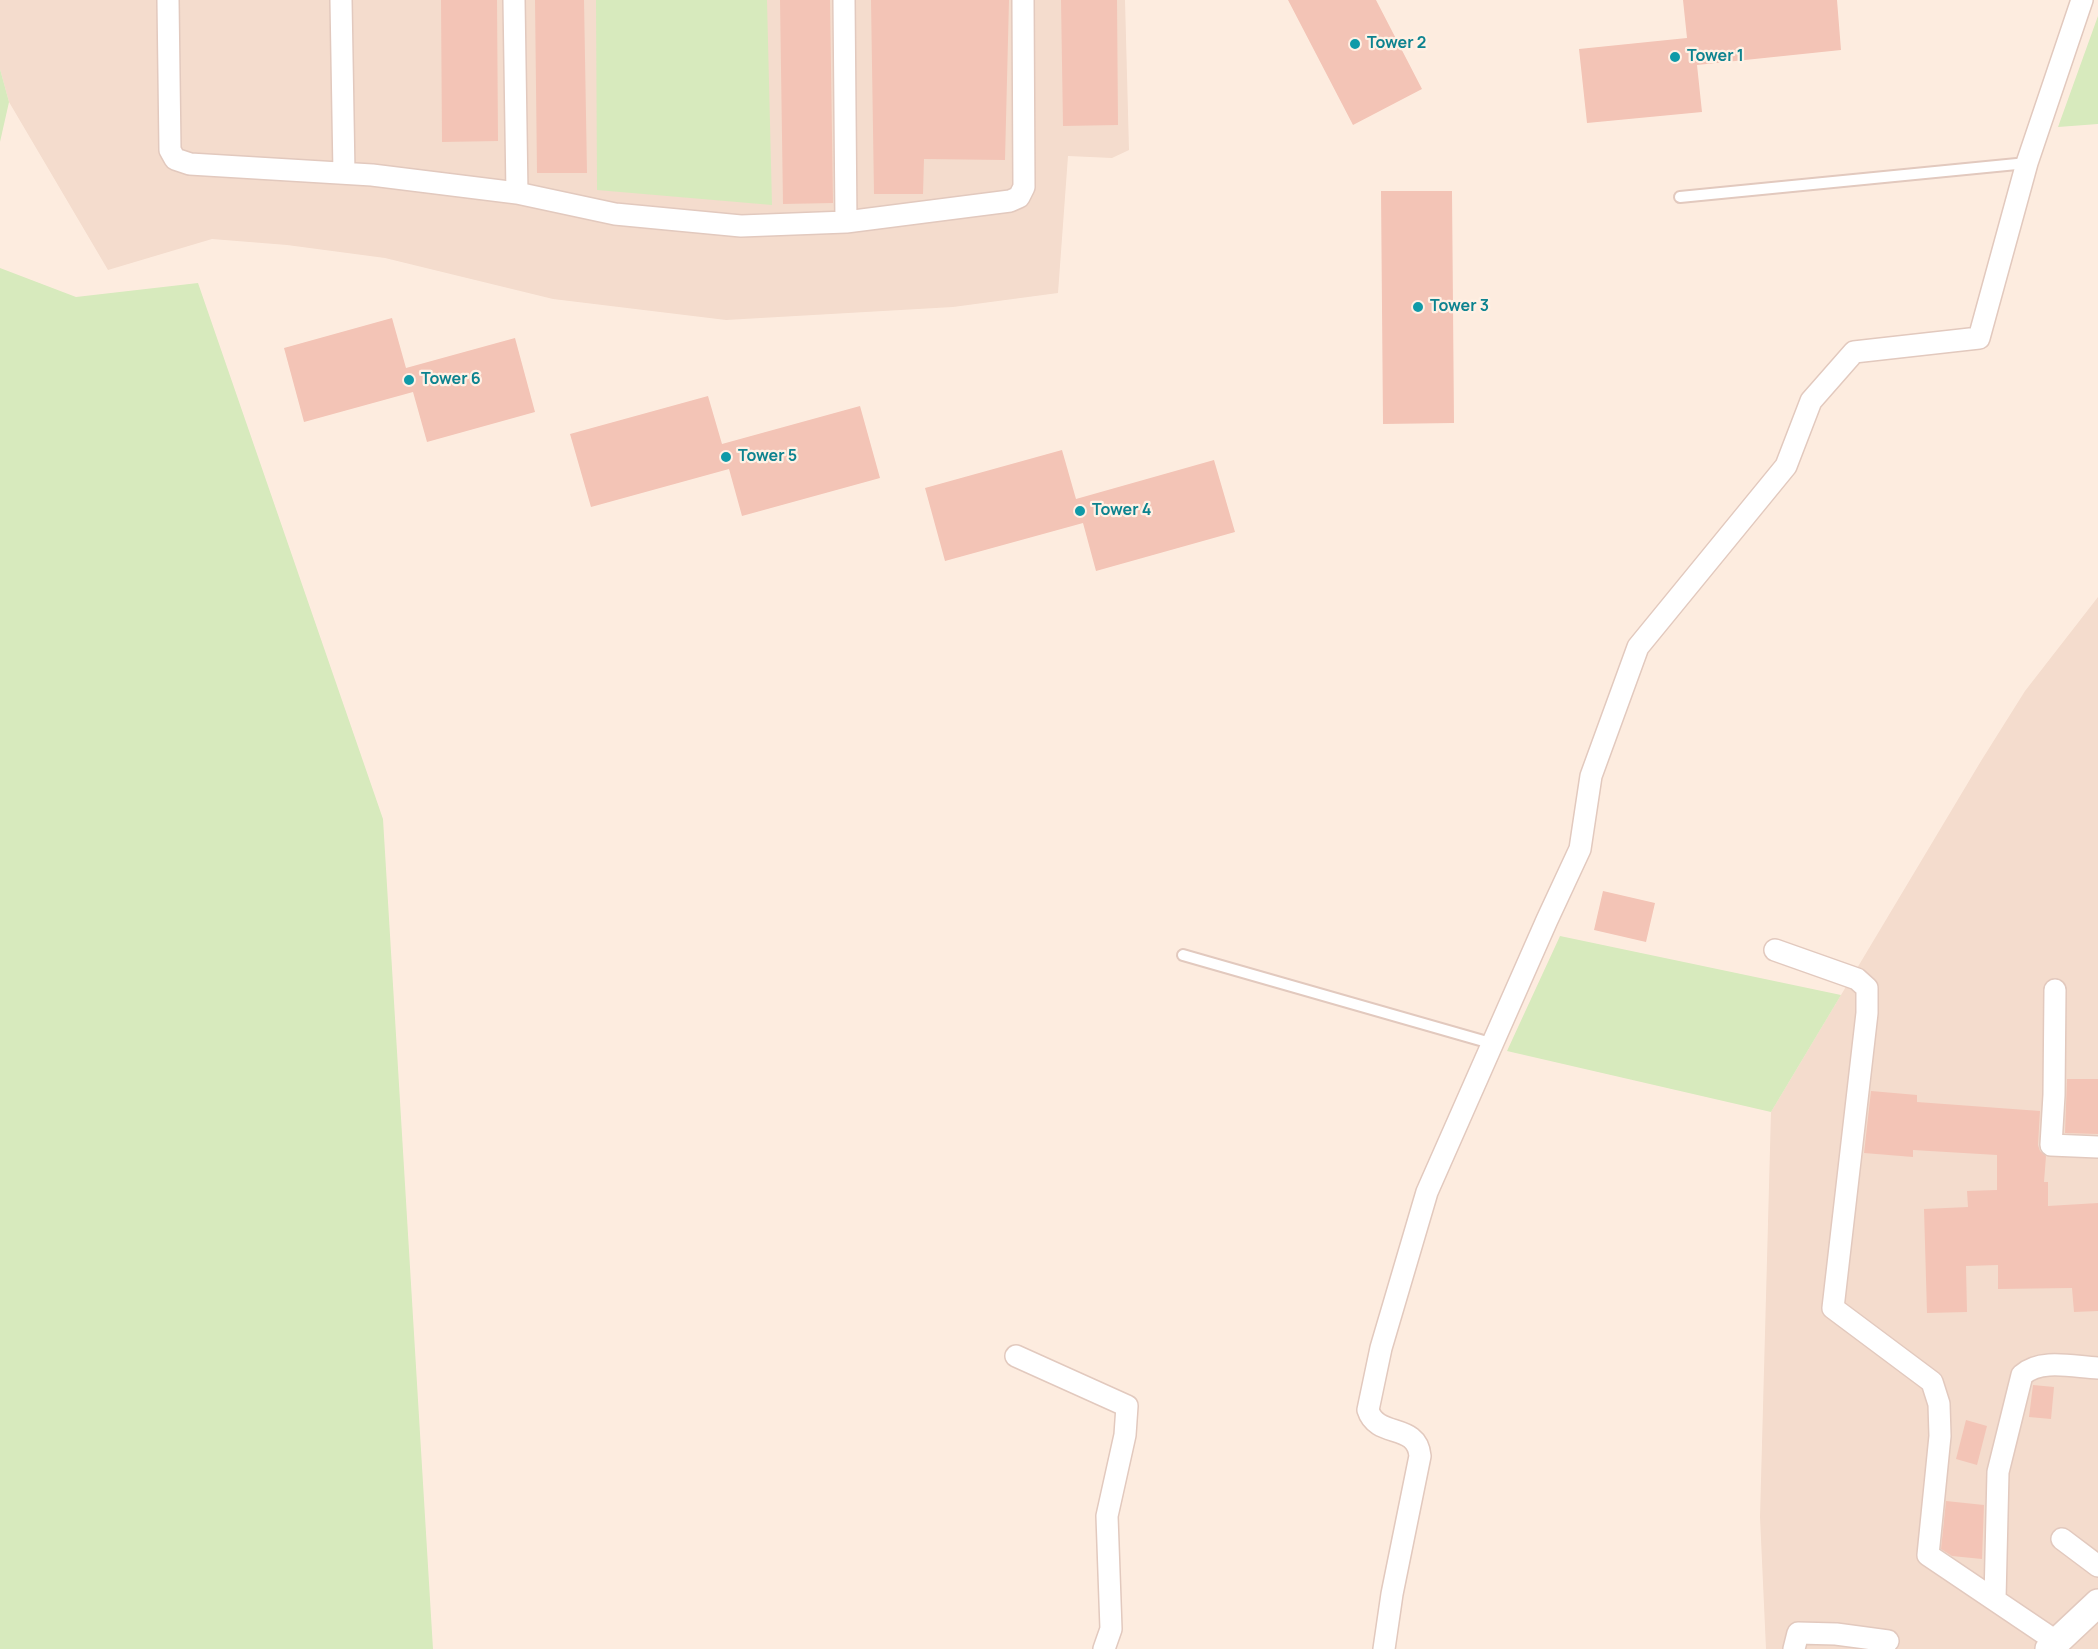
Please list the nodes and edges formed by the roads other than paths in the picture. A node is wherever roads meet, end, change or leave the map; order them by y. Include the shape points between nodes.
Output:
1 (168, 0) edge
2 (342, 0) edge
3 (514, 0) edge
4 (843, 0) edge
5 (1023, 0) edge
6 (2082, 0) edge
7 (2027, 163) junction
8 (344, 173) junction
9 (517, 192) junction
10 (1680, 197) dead end
11 (846, 222) junction
12 (1775, 950) dead end
13 (1183, 955) dead end
14 (2055, 990) dead end
15 (1494, 1044) junction
16 (2098, 1147) edge
17 (1016, 1356) dead end
18 (2098, 1368) edge
19 (2062, 1539) dead end
20 (2098, 1566) edge
21 (1995, 1599) junction
22 (2098, 1603) edge
23 (1888, 1641) dead end
24 (2053, 1645) edge
25 (1104, 1649) edge
26 (1384, 1649) edge
27 (1794, 1649) edge

1 - 8 street via 170,150 175,159 190,164
2 - 8 street
3 - 9 street
4 - 11 street
5 - 11 street via 1024,187 1018,196 1010,201
6 - 7 street
7 - 10 lane
7 - 15 street via 1979,338 1854,352 1811,401 1785,466 1638,647 1591,776 1580,849
8 - 9 street
9 - 11 street via 615,214 741,226
12 - 21 street via 1857,979 1867,988 1868,1012 1833,1308 1932,1382 1939,1404 1940,1436 1928,1555
13 - 15 lane
14 - 16 street via 2051,1145
15 - 26 street via 1427,1192 1381,1348 1368,1410 1370,1418 1415,1439 1420,1447
17 - 25 street via 1127,1406 1125,1435 1107,1516 1111,1629
18 - 21 street via 2042,1365 2022,1375 1998,1472
19 - 20 street
21 - 24 street
22 - 24 street
23 - 27 street via 1798,1633

